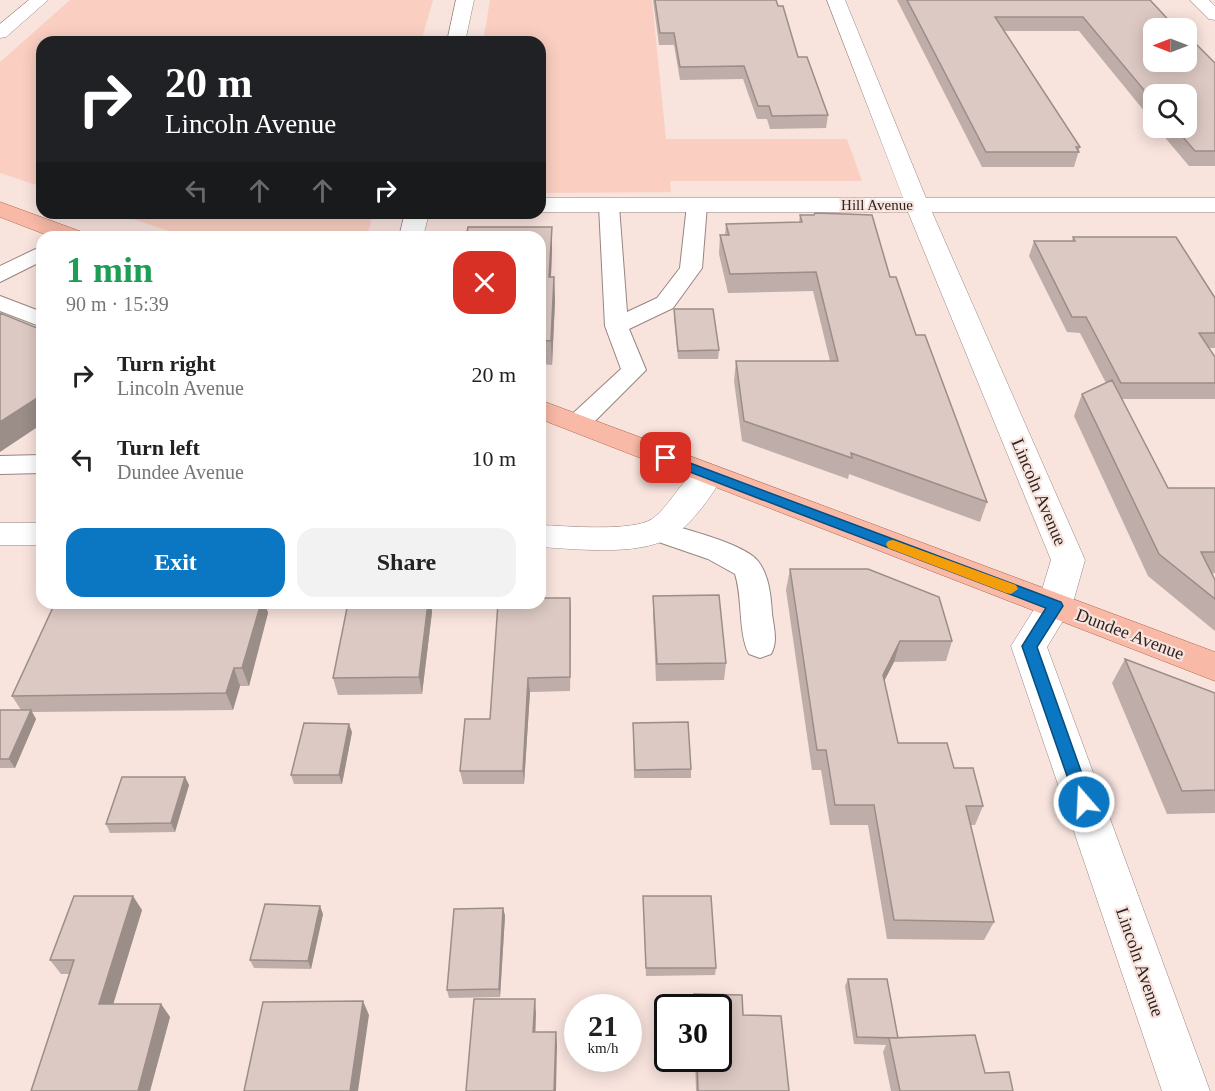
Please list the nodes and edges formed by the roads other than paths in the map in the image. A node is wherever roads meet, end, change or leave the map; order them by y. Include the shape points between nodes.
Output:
1 (39, 0) edge
2 (465, 0) edge
3 (836, 0) edge
4 (1199, 0) edge
5 (1215, 15) edge
6 (0, 33) edge
7 (457, 36) edge
8 (546, 205) edge
9 (697, 205) junction
10 (917, 205) junction
11 (1215, 205) edge
12 (609, 206) junction
13 (0, 210) edge
14 (55, 231) edge
15 (36, 255) edge
16 (0, 274) edge
17 (0, 303) edge
18 (36, 318) edge
19 (616, 326) junction
20 (546, 411) edge
21 (578, 423) junction
22 (0, 465) edge
23 (36, 465) edge
24 (710, 475) junction
25 (657, 531) junction
26 (0, 534) edge
27 (36, 534) edge
28 (546, 536) edge
29 (1056, 606) junction
30 (760, 646) dead end
31 (1215, 666) edge
32 (1186, 1091) edge

1 - 6 street
2 - 7 street
3 - 10 street, Lincoln Avenue
4 - 5 street
8 - 12 street, Hill Avenue
9 - 10 street, Hill Avenue
9 - 12 street, Hill Avenue
9 - 19 lane via 691,268 665,303
10 - 11 street, Hill Avenue
10 - 29 street, Lincoln Avenue via 1068,560
12 - 19 lane
13 - 14 main road
15 - 16 lane
17 - 18 lane
19 - 21 lane via 633,370
20 - 21 main road, Dundee Avenue
21 - 24 main road, Dundee Avenue
22 - 23 lane
24 - 25 street
24 - 29 main road, Dundee Avenue
25 - 28 street via 626,536
25 - 30 lane via 723,554 746,567 752,583
26 - 27 street
29 - 31 main road, Dundee Avenue
29 - 32 street, Lincoln Avenue via 1029,646

